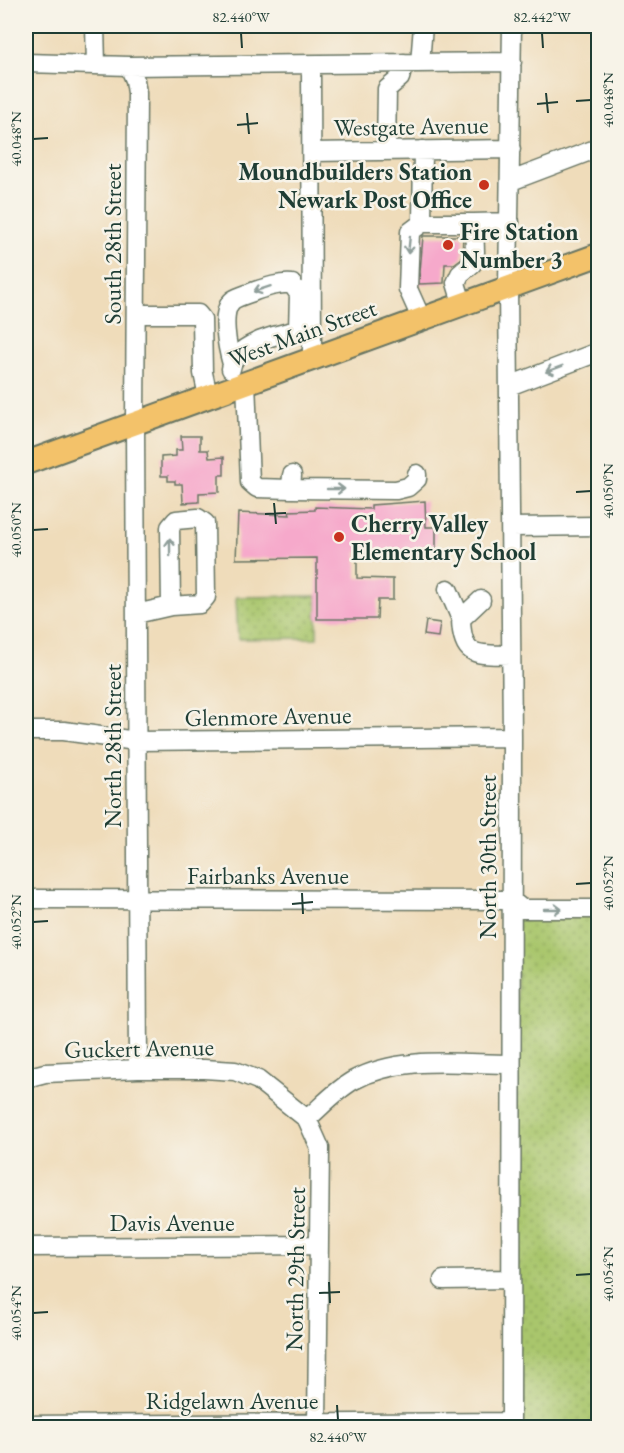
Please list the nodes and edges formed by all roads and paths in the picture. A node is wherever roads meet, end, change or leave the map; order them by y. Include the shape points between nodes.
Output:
1 (95, 26) edge
2 (423, 26) edge
3 (512, 26) edge
4 (512, 62) junction
5 (26, 63) edge
6 (412, 63) junction
7 (96, 65) junction
8 (311, 65) junction
9 (129, 66) junction
10 (598, 148) edge
11 (511, 149) junction
12 (423, 150) junction
13 (386, 151) junction
14 (312, 152) junction
15 (510, 181) junction
16 (422, 222) junction
17 (510, 222) junction
18 (474, 223) junction
19 (598, 255) edge
20 (312, 280) junction
21 (293, 285) junction
22 (508, 286) junction
23 (462, 303) junction
24 (135, 314) junction
25 (421, 318) junction
26 (305, 328) junction
27 (598, 352) edge
28 (312, 358) junction
29 (237, 378) junction
30 (509, 386) junction
31 (208, 396) junction
32 (135, 423) junction
33 (26, 463) edge
34 (417, 474) dead end
35 (598, 526) edge
36 (511, 527) junction
37 (448, 589) dead end
38 (481, 600) dead end
39 (171, 606) junction
40 (136, 614) junction
41 (461, 619) junction
42 (511, 655) junction
43 (26, 731) edge
44 (512, 737) junction
45 (136, 741) junction
46 (26, 899) edge
47 (138, 899) junction
48 (511, 900) junction
49 (598, 909) edge
50 (511, 1064) junction
51 (138, 1070) junction
52 (28, 1075) edge
53 (307, 1119) junction
54 (319, 1245) junction
55 (26, 1247) edge
56 (511, 1279) junction
57 (443, 1280) dead end
58 (317, 1424) junction
59 (26, 1425) edge
60 (511, 1425) edge
61 (255, 1426) edge

1 - 7 street
2 - 6 street
3 - 4 street, North 30th Street
4 - 6 street
4 - 11 street, North 30th Street
5 - 7 street
6 - 8 street
6 - 13 street via 387,89
7 - 9 street
8 - 9 street
8 - 14 street
9 - 24 street, South 28th Street via 137,93
10 - 15 street
11 - 12 street, Westgate Avenue
11 - 15 street, North 30th Street
12 - 13 street, Westgate Avenue
12 - 16 street
13 - 14 street, Westgate Avenue
14 - 20 street
15 - 17 street, North 30th Street
16 - 18 street
16 -> 25 street via 410,232 408,259 408,289
17 - 18 street
17 - 22 street, North 30th Street
18 - 23 street via 472,264 456,283
19 - 22 main road, West Main Street
20 - 21 street
20 - 26 street
21 - 26 street via 299,294
21 -> 29 street via 257,290 228,305 227,347
22 - 23 main road, West Main Street
22 - 30 street, North 30th Street
23 - 25 main road, West Main Street
24 - 31 street via 198,314 202,319 203,373
24 - 32 street, South 28th Street
25 - 28 main road, West Main Street
26 - 28 street
26 - 29 street via 241,350
27 -> 30 street
28 - 29 main road, West Main Street
29 - 31 main road, West Main Street
29 -> 34 street via 250,482 257,488 292,482 396,490 408,487
30 - 36 street, North 30th Street
31 - 32 main road, West Main Street
32 - 33 main road, West Main Street
32 - 40 street, North 28th Street
35 - 36 street
36 - 42 street, North 30th Street
37 - 41 street
38 - 41 street
39 -> 39 street via 170,527 176,520 198,518 205,523 206,597 200,604
39 - 40 street
40 - 45 street, North 28th Street
41 - 42 street via 462,639 468,649 481,654
42 - 44 street, North 30th Street
43 - 45 street, Glenmore Avenue via 64,731
44 - 45 street, Glenmore Avenue
44 - 48 street, North 30th Street
45 - 47 street, North 28th Street
46 - 47 street, Fairbanks Avenue
47 - 48 street, Fairbanks Avenue
47 - 51 street, North 28th Street
48 -> 49 street, Fairbanks Avenue via 522,909
48 - 50 street, North 30th Street
50 - 53 street via 414,1063 373,1072 339,1090
50 - 56 street, North 30th Street
51 - 52 street, Guckert Avenue
51 - 53 street, Guckert Avenue via 235,1071 258,1080
53 - 54 street, North 29th Street via 320,1148
54 - 55 street, Davis Avenue
54 - 58 street, North 29th Street
56 - 57 street
56 - 60 street, North 30th Street
58 - 60 street, Ridgelawn Avenue
58 - 61 street, Ridgelawn Avenue
59 - 61 street, Ridgelawn Avenue

